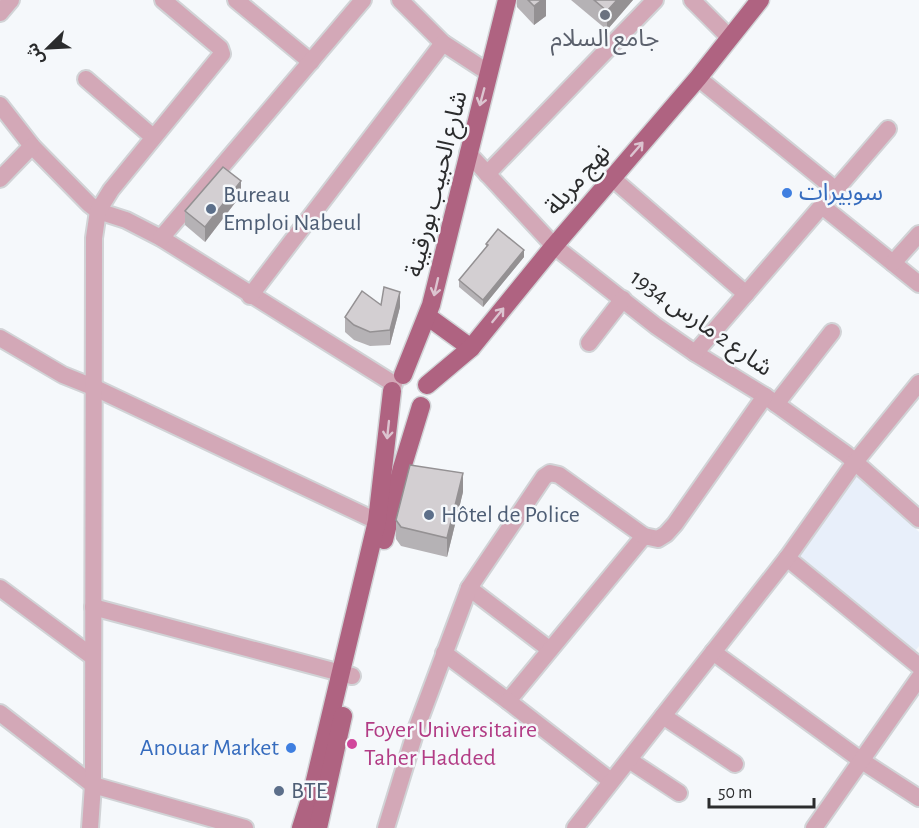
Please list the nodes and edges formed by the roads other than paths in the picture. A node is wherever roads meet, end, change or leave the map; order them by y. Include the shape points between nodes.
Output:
1 (11, 0) edge
2 (163, 0) edge
3 (236, 0) edge
4 (363, 0) edge
5 (400, 0) edge
6 (655, 0) edge
7 (692, 0) edge
8 (760, 0) edge
9 (506, 1) edge
10 (0, 13) edge
11 (729, 37) junction
12 (443, 42) junction
13 (311, 62) junction
14 (489, 73) junction
15 (698, 78) junction
16 (86, 79) dead end
17 (0, 105) edge
18 (888, 129) dead end
19 (153, 137) junction
20 (32, 146) junction
21 (468, 153) junction
22 (487, 174) junction
23 (0, 178) edge
24 (612, 178) junction
25 (836, 190) junction
26 (822, 206) junction
27 (98, 211) junction
28 (919, 234) edge
29 (161, 238) junction
30 (554, 246) junction
31 (893, 263) junction
32 (919, 284) edge
33 (746, 294) junction
34 (250, 296) junction
35 (623, 299) junction
36 (427, 316) junction
37 (832, 332) dead end
38 (0, 338) edge
39 (589, 343) dead end
40 (471, 348) junction
41 (695, 353) junction
42 (919, 383) edge
43 (396, 384) junction
44 (427, 385) junction
45 (93, 387) junction
46 (771, 400) junction
47 (421, 406) junction
48 (855, 462) junction
49 (919, 519) edge
50 (382, 524) junction
51 (644, 536) junction
52 (787, 558) junction
53 (0, 588) edge
54 (469, 588) junction
55 (93, 607) junction
56 (549, 649) junction
57 (713, 652) junction
58 (444, 653) junction
59 (93, 657) junction
60 (919, 666) edge
61 (346, 674) junction
62 (919, 678) edge
63 (508, 701) junction
64 (663, 716) junction
65 (3, 720) edge
66 (629, 760) junction
67 (861, 761) junction
68 (735, 764) dead end
69 (611, 782) junction
70 (93, 785) junction
71 (680, 792) dead end
72 (919, 798) edge
73 (90, 828) edge
74 (244, 828) edge
75 (301, 828) edge
76 (318, 828) edge
77 (386, 828) edge
78 (574, 828) edge
79 (814, 828) edge

1 - 10 street
2 - 19 street via 220,48 222,54
3 - 13 street
4 - 13 street
5 - 12 street
6 - 22 street
7 - 11 street
8 - 11 main road, نهج مربلة
9 - 14 main road, شارع الحبيب بورقيبة
11 - 15 main road, نهج مربلة
12 - 14 street
12 - 34 street
13 - 29 street
14 -> 21 main road, شارع الحبيب بورقيبة
24 -> 15 main road, نهج مربلة
15 - 25 street
16 - 19 street
17 - 20 street
18 - 25 street
19 - 27 street
20 - 23 street
20 - 27 street
21 - 22 street, شارع 2 مارس 1934
21 -> 36 main road, شارع الحبيب بورقيبة
22 - 30 street, شارع 2 مارس 1934
24 - 30 main road, نهج مربلة
24 - 33 street
25 - 26 street
26 - 31 street
26 - 33 street
27 - 29 street via 126,219
27 - 45 street via 94,238
28 - 31 street
29 - 34 street
30 - 35 street, شارع 2 مارس 1934
40 -> 30 main road, نهج مربلة
31 - 32 street
33 - 41 street
34 - 43 street
35 - 39 street
35 - 41 street, شارع 2 مارس 1934
36 - 40 main road
36 - 43 main road, شارع الحبيب بورقيبة
37 - 46 street
38 - 45 street via 63,375
40 - 44 main road, نهج مربلة
41 - 46 street, شارع 2 مارس 1934
42 - 48 street
43 - 44 main road via 415,375
43 - 47 main road via 396,404 408,410
43 -> 50 main road, شارع الحبيب بورقيبة
44 - 47 main road via 428,393
45 - 50 street
45 - 55 street
46 - 48 street, شارع 2 مارس 1934
46 - 51 street via 666,534 657,539
47 - 50 main road
48 - 49 street, شارع 2 مارس 1934
48 - 52 street
50 - 61 main road
51 - 54 street via 559,474 550,473
51 - 56 street
52 - 57 street
52 - 60 street
53 - 59 street
54 - 56 street
54 - 58 street
55 - 59 street
55 - 61 street
56 - 63 street
57 - 64 street
57 - 67 street
58 - 63 street
58 - 77 street
59 - 70 street
61 - 75 main road
61 - 76 main road
62 - 67 street
63 - 69 street
64 - 66 street
64 - 68 street
65 - 70 street
66 - 69 street
66 - 71 street
67 - 72 street
67 - 79 street
69 - 78 street
70 - 73 street
70 - 74 street

